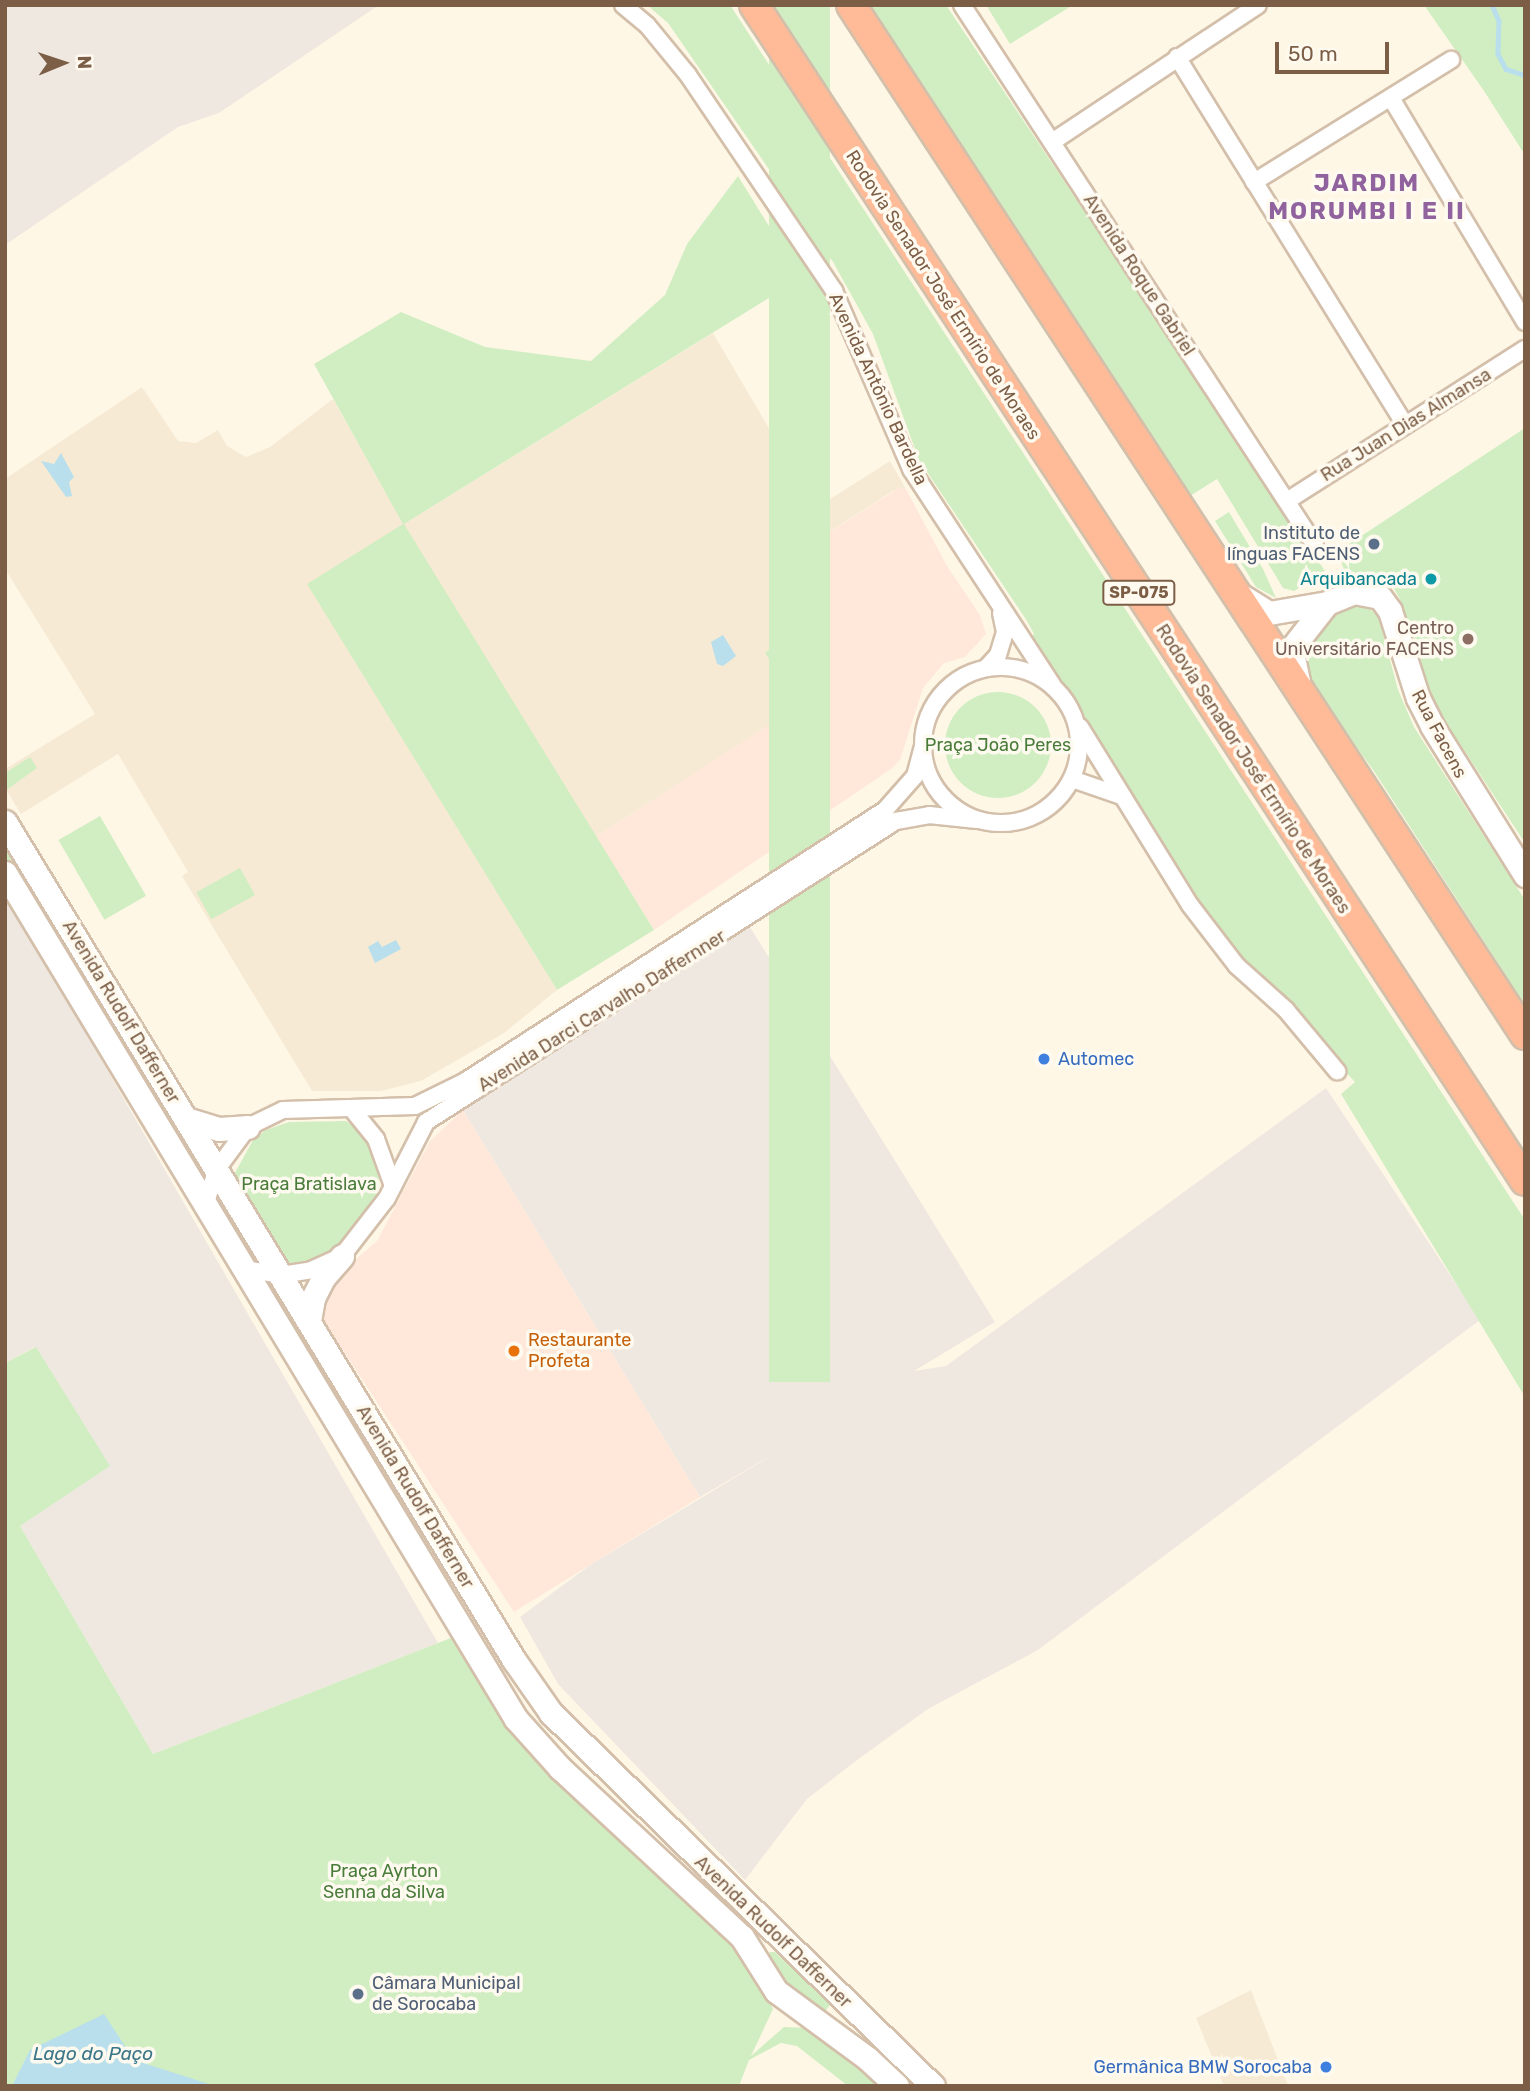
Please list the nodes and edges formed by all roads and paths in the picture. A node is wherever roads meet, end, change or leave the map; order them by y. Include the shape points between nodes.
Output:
1 (622, 5) edge
2 (754, 5) edge
3 (851, 5) edge
4 (961, 5) edge
5 (1258, 5) edge
6 (1177, 57) junction
7 (1451, 60) dead end
8 (1391, 98) junction
9 (1052, 142) junction
10 (1254, 181) junction
11 (1525, 322) edge
12 (1525, 349) edge
13 (1405, 425) junction
14 (1287, 501) junction
15 (1315, 545) dead end
16 (1220, 573) junction
17 (1326, 603) junction
18 (1001, 611) junction
19 (987, 667) junction
20 (1053, 685) junction
21 (1310, 714) junction
22 (1074, 717) junction
23 (923, 746) junction
24 (1072, 779) junction
25 (1121, 796) junction
26 (977, 820) junction
27 (5, 822) edge
28 (5, 873) edge
29 (1525, 875) edge
30 (726, 924) junction
31 (1525, 1035) edge
32 (1337, 1071) dead end
33 (351, 1108) junction
34 (186, 1119) junction
35 (248, 1127) junction
36 (217, 1169) junction
37 (1525, 1181) edge
38 (393, 1186) junction
39 (204, 1208) junction
40 (342, 1256) junction
41 (244, 1269) junction
42 (281, 1275) junction
43 (309, 1321) junction
44 (784, 1942) junction
45 (761, 1969) junction
46 (843, 1999) junction
47 (812, 2018) junction
48 (897, 2086) edge
49 (933, 2086) edge

1 - 18 street, Avenida Antônio Bardella via 646,25 688,75 834,291 911,469
2 - 37 highway, Rodovia Senador José Ermírio de Moraes / SP-075
3 - 16 highway
4 - 9 street, Avenida Roque Gabriel
5 - 6 street
6 - 9 street
6 - 10 street
7 - 8 street
8 - 10 street
8 - 11 street
9 - 14 street, Avenida Roque Gabriel
10 - 13 street
12 - 13 street, Rua Juan Dias Almansa
13 - 14 street, Rua Juan Dias Almansa
14 - 15 street, Avenida Roque Gabriel
16 - 17 main road, Rua Facens via 1263,611
16 - 21 highway
17 - 21 main road via 1291,649 1292,666
17 - 29 main road, Rua Facens via 1354,592 1380,597 1390,611 1418,698
18 - 19 street via 1005,632 998,655
18 - 20 street, Avenida Antônio Bardella
19 - 20 street via 1033,673
19 - 23 street via 948,687 926,724
20 - 22 street
21 - 31 highway
22 - 24 street via 1079,738
22 - 25 street
23 - 26 street via 927,770 938,792 955,809
23 - 30 street, Avenida Darci Carvalho Daffernner via 915,776 885,810
24 - 25 street
24 - 26 street via 1060,798 1021,821
25 - 32 street via 1190,905 1237,966 1286,1010
26 - 30 street, Avenida Darci Carvalho Daffernner via 929,815 896,821
27 - 34 main road, Avenida Rudolf Dafferner
28 - 39 main road, Avenida Rudolf Dafferner
30 - 33 street, Avenida Darci Carvalho Daffernner via 464,1082 415,1106
30 - 38 street, Avenida Darci Carvalho Daffernner via 426,1122
33 - 35 street, Avenida Darci Carvalho Daffernner via 283,1110
33 - 38 street via 376,1139
34 - 35 main road via 219,1129
34 - 36 main road, Avenida Rudolf Dafferner
35 - 36 street, Avenida Darci Carvalho Daffernner
36 - 39 street, Avenida Darci Carvalho Daffernner
36 - 42 main road, Avenida Rudolf Dafferner
38 - 40 street, Avenida Darci Carvalho Daffernner
39 - 41 main road, Avenida Rudolf Dafferner
40 - 42 street via 311,1270
40 - 43 main road via 323,1278
41 - 42 street
41 - 45 main road, Avenida Rudolf Dafferner via 516,1719 560,1768 742,1937
42 - 43 main road, Avenida Rudolf Dafferner
43 - 44 main road, Avenida Rudolf Dafferner via 514,1660 551,1713
44 - 45 main road via 759,1945
44 - 46 main road, Avenida Rudolf Dafferner
45 - 47 main road, Avenida Rudolf Dafferner via 776,1990
46 - 47 main road via 829,2017
46 - 49 main road, Avenida Rudolf Dafferner
47 - 48 main road, Avenida Rudolf Dafferner via 867,2057

